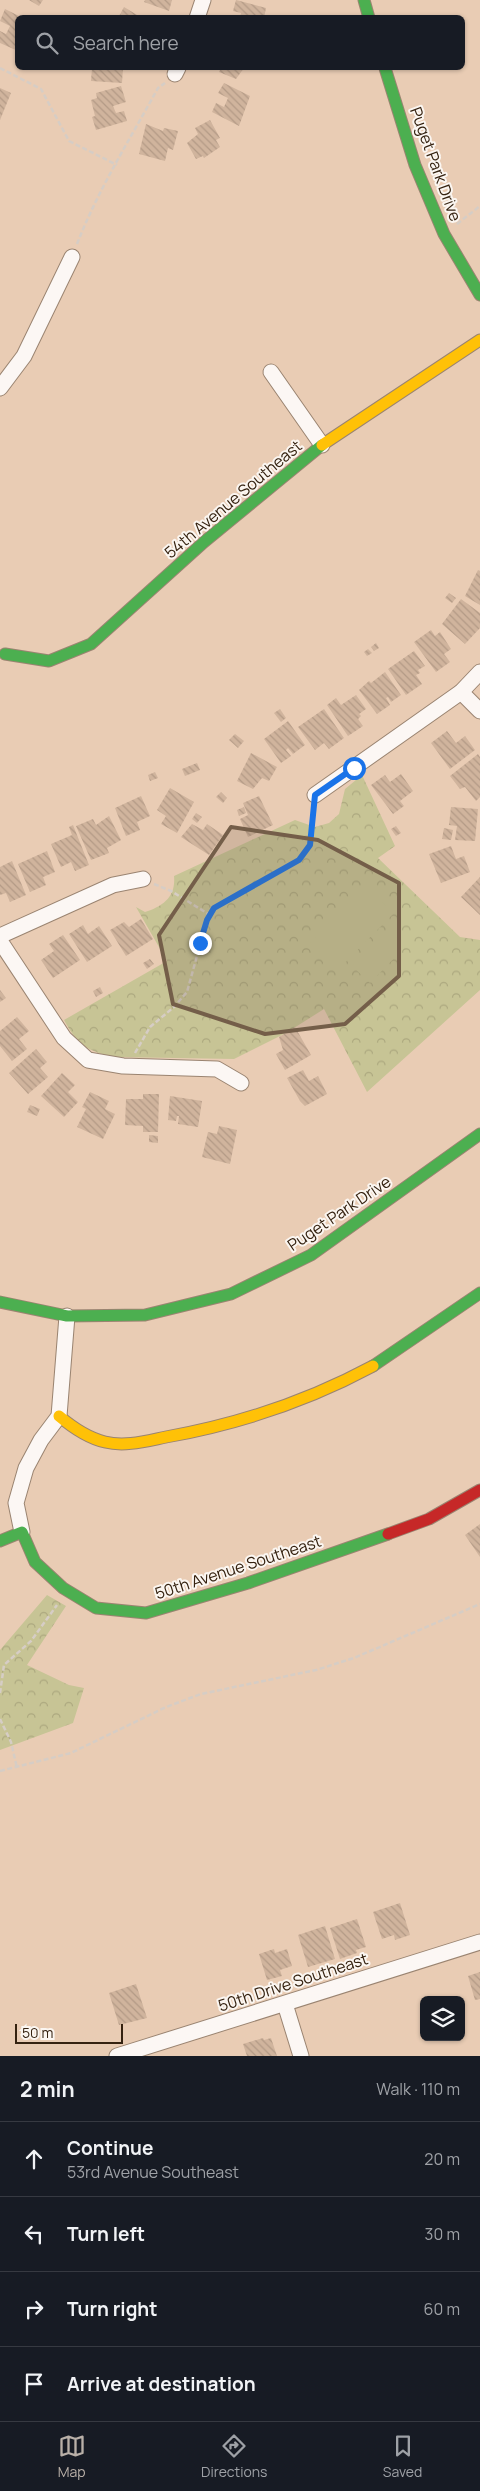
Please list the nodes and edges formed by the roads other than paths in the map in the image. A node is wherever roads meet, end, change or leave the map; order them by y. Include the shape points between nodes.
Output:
1 (203, 0) edge
2 (364, 0) edge
3 (198, 15) edge
4 (368, 15) edge
5 (386, 70) edge
6 (72, 257) road end
7 (480, 295) edge
8 (480, 340) edge
9 (271, 372) dead end
10 (0, 388) edge
11 (322, 445) junction
12 (5, 654) dead end
13 (480, 672) edge
14 (461, 692) junction
15 (480, 711) edge
16 (315, 795) road end
17 (143, 879) road end
18 (0, 936) edge
19 (0, 941) edge
20 (241, 1082) dead end
21 (480, 1134) edge
22 (480, 1293) edge
23 (0, 1302) edge
24 (67, 1316) junction
25 (59, 1416) junction
26 (480, 1490) edge
27 (22, 1532) junction
28 (0, 1540) edge
29 (480, 1942) edge
30 (285, 2004) junction
31 (117, 2056) edge
32 (301, 2056) edge

1 - 3 street
2 - 4 street
5 - 7 street, Puget Park Drive via 415,165 444,234
6 - 10 street via 24,356
8 - 11 street, 54th Avenue Southeast
9 - 11 street
11 - 12 street, 54th Avenue Southeast via 204,542 91,644 49,661
13 - 14 street
14 - 15 street
14 - 16 street
17 - 18 street via 113,885
19 - 20 street via 64,1038 88,1060 129,1067 217,1069
21 - 24 street, Puget Park Drive via 312,1255 231,1294 145,1315
22 - 25 street via 374,1365 312,1398 252,1419 131,1443 106,1442
23 - 24 street, Puget Park Drive
24 - 25 street
25 - 27 street via 26,1468 16,1503
26 - 27 street, 50th Avenue Southeast via 429,1519 248,1583 146,1613 96,1608 62,1588 35,1562
27 - 28 street
29 - 30 street, 50th Drive Southeast
30 - 31 street, 50th Drive Southeast
30 - 32 street

